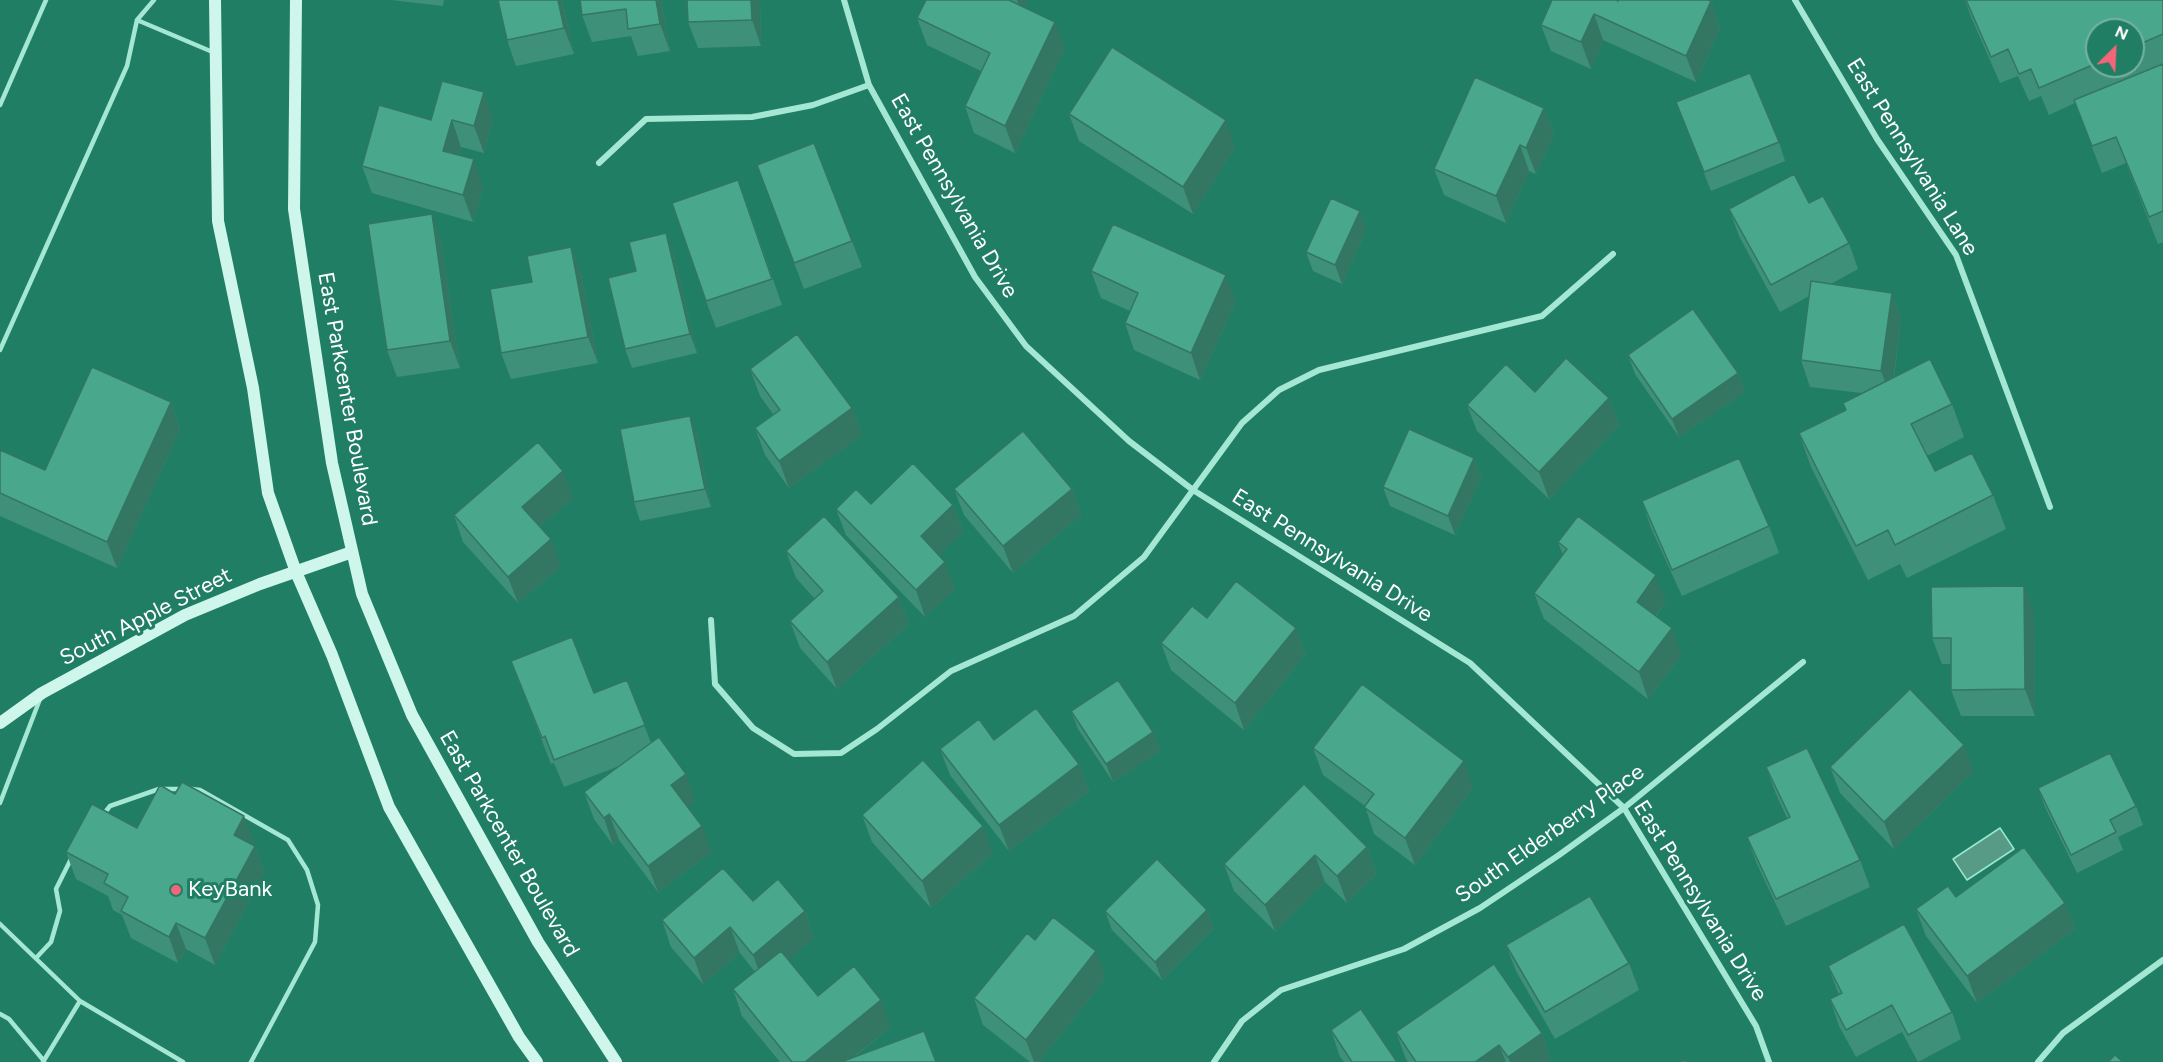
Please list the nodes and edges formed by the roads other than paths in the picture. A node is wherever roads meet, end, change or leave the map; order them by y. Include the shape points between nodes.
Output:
1 (46, 0) edge
2 (154, 0) edge
3 (215, 0) edge
4 (296, 0) edge
5 (844, 0) edge
6 (1795, 0) edge
7 (137, 20) junction
8 (215, 53) junction
9 (869, 85) junction
10 (0, 105) edge
11 (599, 163) dead end
12 (1613, 254) dead end
13 (0, 350) edge
14 (1193, 490) junction
15 (2050, 507) dead end
16 (352, 552) junction
17 (296, 572) junction
18 (711, 620) dead end
19 (1803, 662) dead end
20 (42, 693) junction
21 (0, 723) edge
22 (0, 802) edge
23 (1624, 808) junction
24 (96, 822) edge
25 (76, 848) edge
26 (0, 924) edge
27 (36, 958) junction
28 (2163, 960) edge
29 (80, 1001) junction
30 (0, 1014) edge
31 (44, 1061) edge
32 (183, 1062) edge
33 (251, 1062) edge
34 (537, 1062) edge
35 (616, 1062) edge
36 (1214, 1062) edge
37 (1769, 1062) edge
38 (2038, 1062) edge

1 - 10 lane
2 - 7 lane
3 - 8 main road
4 - 16 main road, East Parkcenter Boulevard via 294,209 332,463
5 - 9 street, East Pennsylvania Drive
6 - 15 street, East Pennsylvania Lane via 1877,139 1956,255
7 - 8 lane
7 - 13 lane via 128,66
8 - 17 main road via 218,221 253,388 268,493
9 - 11 street, East Pennsylvania Drive via 813,105 752,117 646,119
9 - 14 street, East Pennsylvania Drive via 975,277 1026,346 1129,441
12 - 14 street via 1542,316 1319,370 1279,390 1242,423
14 - 18 street via 1144,557 1074,616 951,671 841,753 794,754 753,728 715,684
14 - 23 street, East Pennsylvania Drive via 1470,663
16 - 17 main road, South Apple Street
16 - 35 main road, East Parkcenter Boulevard via 362,594 412,714 538,942
17 - 20 main road, South Apple Street via 185,615
17 - 34 main road via 332,655 388,807
19 - 23 street, South Elderberry Place
20 - 21 main road, South Apple Street
20 - 22 lane
23 - 36 street, South Elderberry Place via 1479,908 1404,949 1281,990 1242,1021
23 - 37 street, East Pennsylvania Drive via 1756,1026
24 - 33 lane via 110,806 159,789 200,790 288,840 307,870 318,905 315,942
25 - 27 lane via 56,889 60,911 51,942
26 - 27 lane
27 - 29 lane
28 - 38 street via 2063,1033
29 - 31 lane
29 - 32 lane
30 - 31 lane via 9,1019

